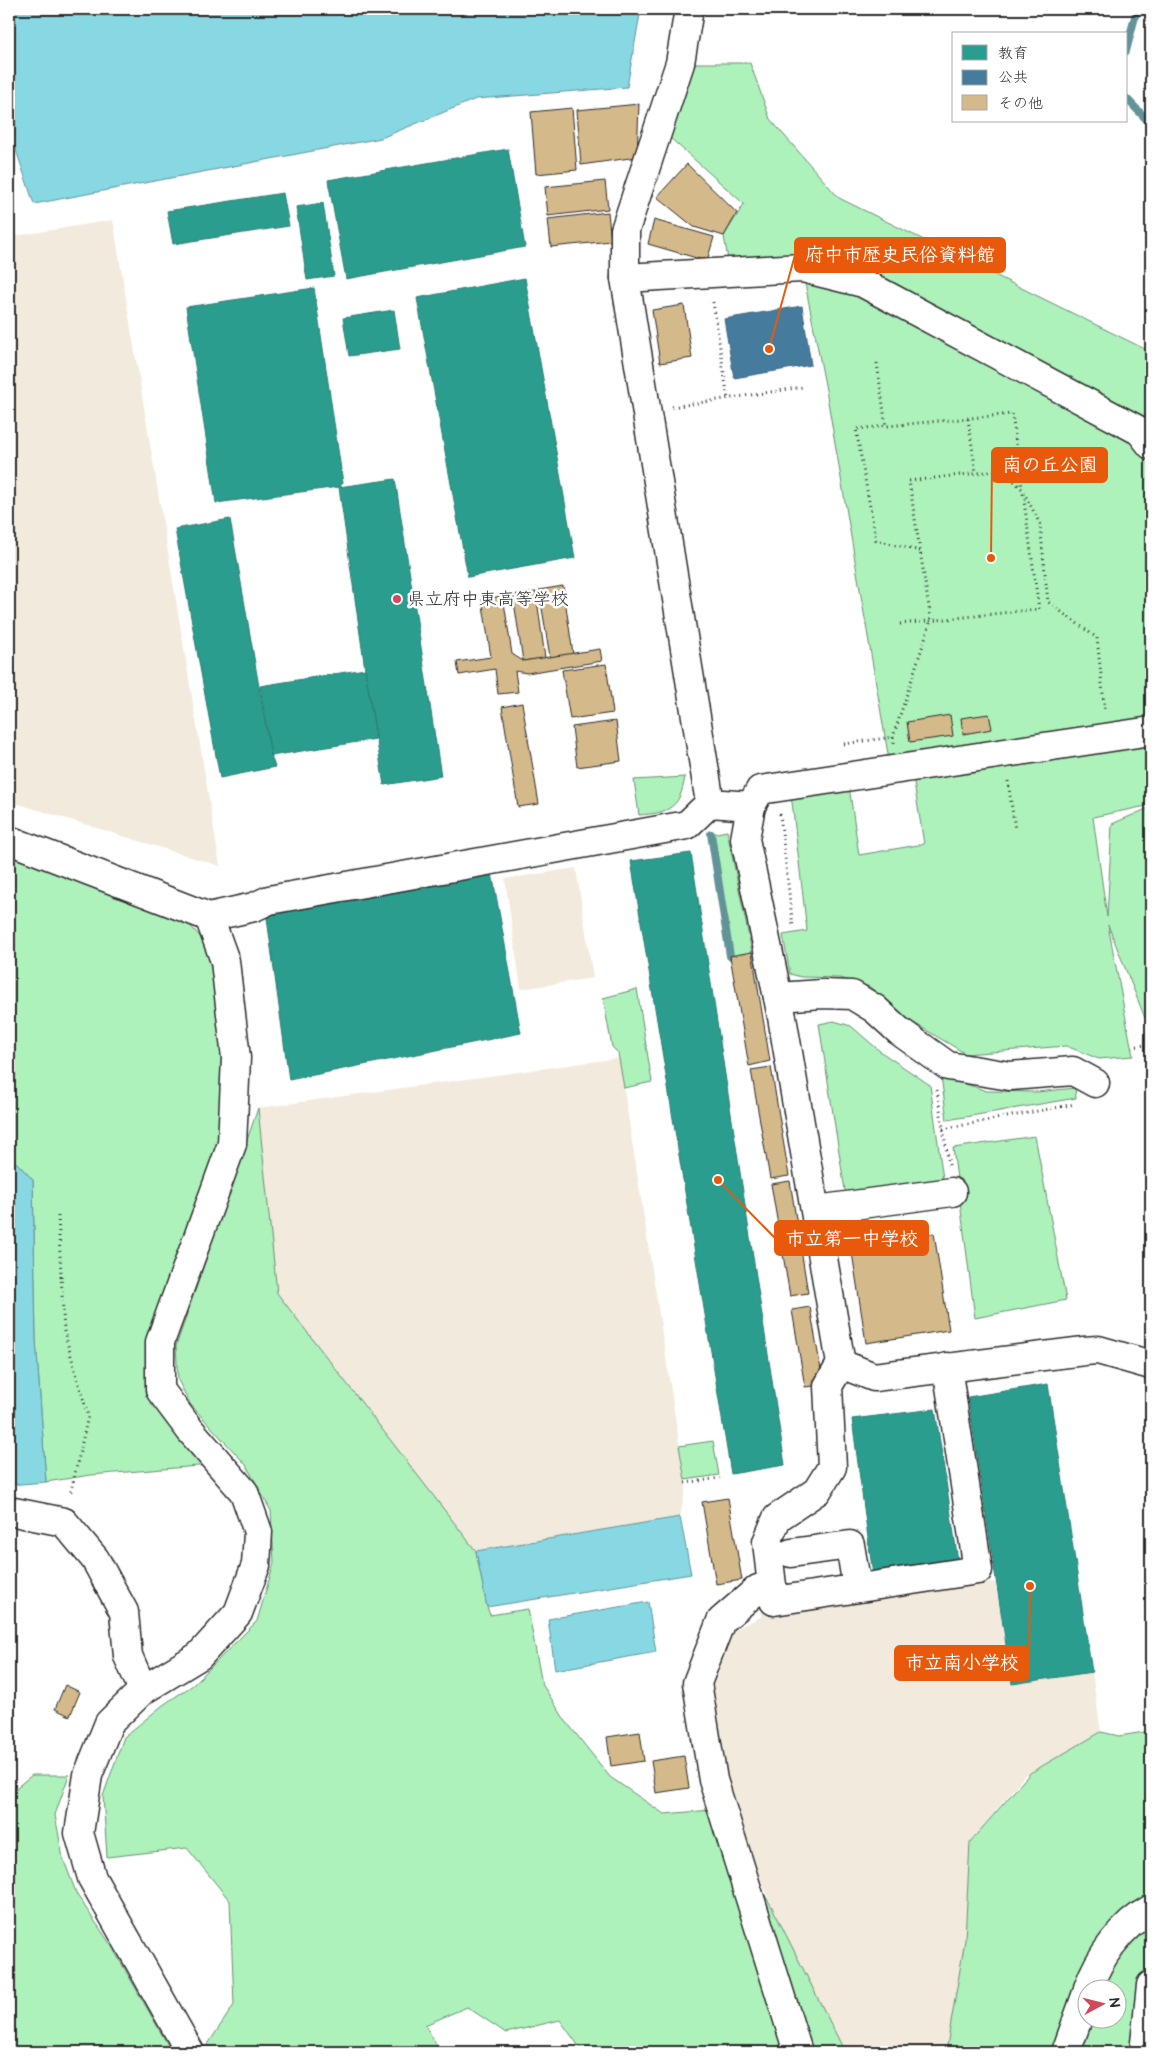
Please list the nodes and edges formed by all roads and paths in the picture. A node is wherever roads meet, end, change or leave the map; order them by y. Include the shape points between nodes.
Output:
1 (689, 9) edge
2 (625, 278) junction
3 (713, 302) dead end
4 (877, 363) dead end
5 (803, 387) dead end
6 (728, 399) junction
7 (672, 408) dead end
8 (968, 419) junction
9 (886, 427) junction
10 (1151, 445) edge
11 (976, 473) junction
12 (1022, 489) junction
13 (920, 551) junction
14 (931, 620) junction
15 (900, 624) dead end
16 (1151, 731) edge
17 (893, 737) junction
18 (1108, 737) junction
19 (844, 744) dead end
20 (1004, 754) junction
21 (900, 770) junction
22 (710, 803) junction
23 (751, 806) junction
24 (779, 806) dead end
25 (1015, 830) dead end
26 (9, 840) edge
27 (209, 917) junction
28 (794, 933) dead end
29 (778, 997) junction
30 (1151, 1044) edge
31 (1132, 1047) dead end
32 (1095, 1083) dead end
33 (937, 1090) dead end
34 (1076, 1104) dead end
35 (943, 1129) junction
36 (951, 1181) joint
37 (816, 1210) junction
38 (58, 1216) dead end
39 (841, 1364) junction
40 (1151, 1366) edge
41 (947, 1367) junction
42 (720, 1478) dead end
43 (685, 1483) dead end
44 (9, 1511) edge
45 (64, 1522) junction
46 (791, 1553) dead end
47 (772, 1586) junction
48 (857, 1588) junction
49 (143, 1690) junction
50 (1151, 1909) edge
51 (1093, 1978) edge
52 (1151, 1985) edge
53 (1078, 2018) edge
54 (190, 2052) edge
55 (798, 2052) edge
56 (1066, 2052) edge
57 (1144, 2052) edge

1 - 2 street via 680,63 625,230
2 - 10 street via 802,268 863,283 1140,431
2 - 22 street
3 - 6 path
4 - 9 path
5 - 6 path
6 - 7 path
8 - 9 path
8 - 11 path
8 - 12 path via 1012,414
9 - 13 path via 856,430 876,540
11 - 12 path via 1003,470
11 - 13 path via 909,482
12 - 14 path via 1039,609
12 - 18 path via 1040,524 1048,602 1097,638
13 - 14 path
14 - 15 path
14 - 17 path
16 - 18 street
17 - 19 path
17 - 21 path
18 - 20 street
20 - 21 street
20 - 25 path
21 - 23 street via 760,790
22 - 23 street
22 - 27 street via 687,825 269,900 254,907
23 - 29 street via 745,839
24 - 28 path
26 - 27 street
27 - 49 street via 225,961 236,1058 232,1144 160,1342 160,1390 244,1492 258,1532 256,1565 238,1613 199,1656
29 - 32 street via 852,994 948,1066 1010,1076 1073,1071
29 - 37 street
30 - 31 path
33 - 35 path
34 - 35 path
35 - 36 path
36 - 37 street
37 - 39 street
38 - 45 path via 64,1331 88,1416
39 - 41 street via 874,1377
39 - 47 street via 828,1386 832,1467 817,1491 777,1518 767,1542
40 - 41 street via 1098,1350
41 - 48 street via 978,1570
42 - 43 path
44 - 45 street
45 - 49 street via 95,1559 124,1612 128,1656
46 - 48 street via 850,1545
47 - 48 street via 774,1601
47 - 55 street via 758,1589 721,1621 697,1683 713,1780
49 - 54 street via 109,1723 88,1775 79,1833 92,1878
50 - 51 street via 1141,1914 1109,1946
52 - 57 street
53 - 56 street

